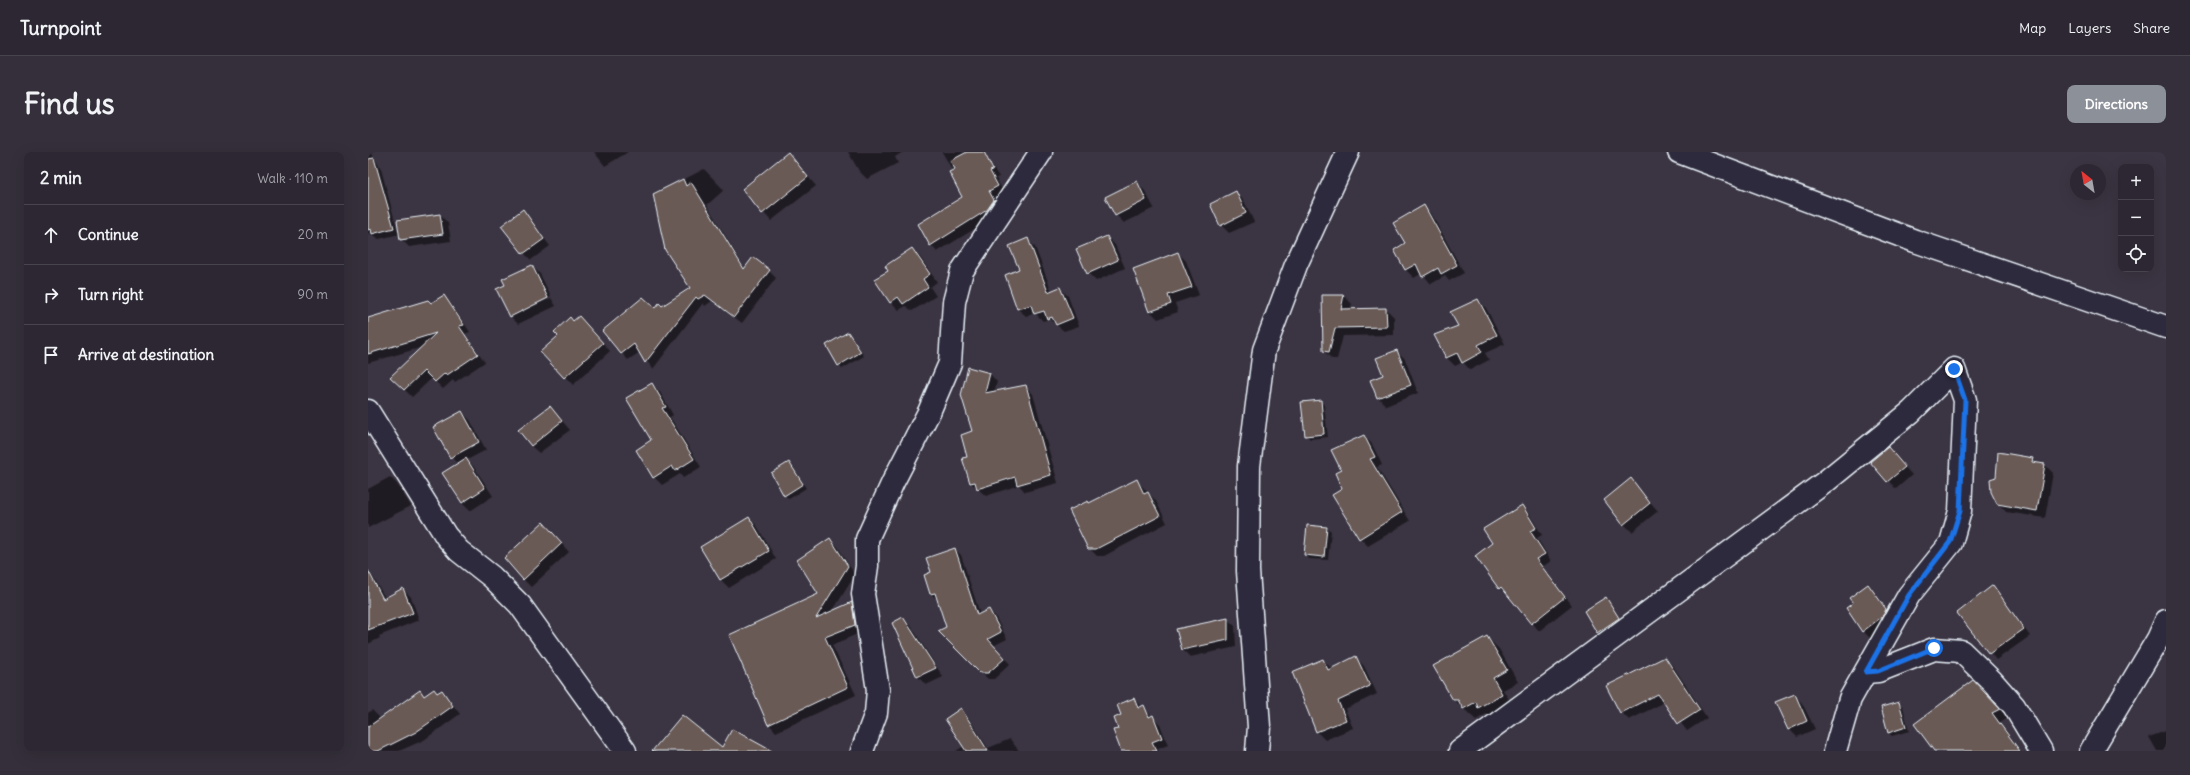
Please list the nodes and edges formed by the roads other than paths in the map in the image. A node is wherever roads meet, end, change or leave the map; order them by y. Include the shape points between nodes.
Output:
1 (1041, 152) edge
2 (1348, 152) edge
3 (1679, 152) edge
4 (2166, 327) edge
5 (368, 411) edge
6 (2166, 621) edge
7 (1866, 672) junction
8 (625, 751) edge
9 (862, 751) edge
10 (1257, 751) edge
11 (1460, 751) edge
12 (1835, 751) edge
13 (2040, 751) edge
14 (2091, 751) edge

1 - 9 street via 962,270 954,302 950,363 867,539 863,594 878,690 876,713
2 - 10 street via 1296,265 1264,350 1249,466 1248,571 1259,727
3 - 4 street via 1915,241
5 - 8 street via 446,536 459,551 492,577 520,605
6 - 14 street via 2158,639
7 - 11 street via 1909,595 1950,542 1956,529 1960,511 1965,400 1954,369 1911,412 1825,482
7 - 12 street via 1850,699
7 - 13 street via 1878,671 1934,648 1962,651 2014,706

